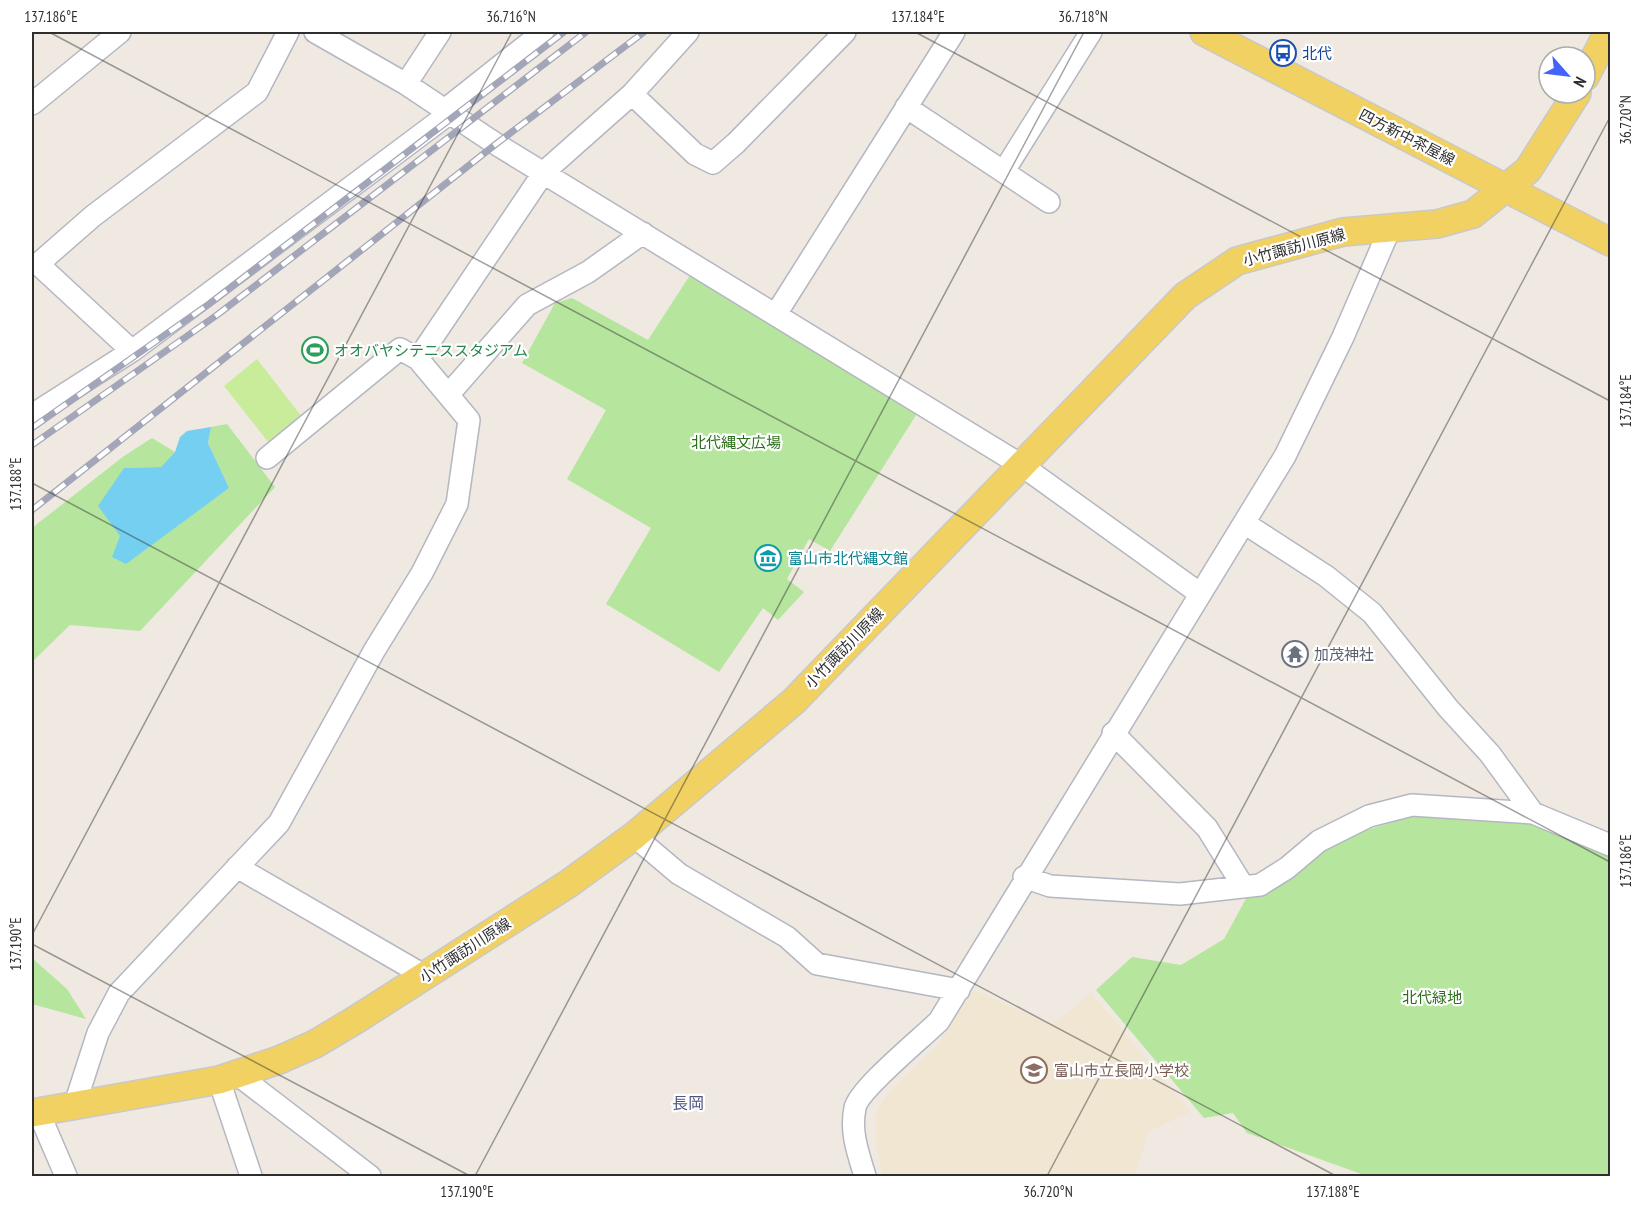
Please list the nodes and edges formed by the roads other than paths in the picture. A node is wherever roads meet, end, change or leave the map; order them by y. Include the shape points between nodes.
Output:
1 (120, 32) edge
2 (288, 32) edge
3 (315, 32) edge
4 (440, 32) edge
5 (543, 32) edge
6 (688, 32) edge
7 (845, 32) edge
8 (954, 32) edge
9 (1091, 32) edge
10 (1608, 32) edge
11 (1220, 35) edge
12 (1597, 54) edge
13 (406, 84) junction
14 (632, 94) junction
15 (32, 104) edge
16 (1569, 105) edge
17 (906, 107) junction
18 (448, 111) junction
19 (1004, 171) junction
20 (543, 172) junction
21 (1506, 187) junction
22 (1049, 202) dead end
23 (1391, 226) junction
24 (643, 233) junction
25 (1611, 242) edge
26 (35, 264) edge
27 (776, 314) junction
28 (132, 351) junction
29 (418, 359) junction
30 (448, 395) junction
31 (32, 415) edge
32 (267, 458) dead end
33 (1021, 465) junction
34 (1244, 523) junction
35 (1199, 592) junction
36 (1113, 734) junction
37 (1533, 813) junction
38 (633, 836) junction
39 (1611, 845) edge
40 (237, 867) junction
41 (1024, 877) junction
42 (1243, 886) junction
43 (425, 976) junction
44 (959, 990) junction
45 (228, 1077) junction
46 (75, 1104) junction
47 (35, 1112) edge
48 (66, 1176) edge
49 (251, 1176) edge
50 (370, 1176) edge
51 (865, 1176) edge

1 - 15 street
2 - 26 street via 257,92
3 - 13 street
4 - 13 street
5 - 18 street
6 - 14 street
7 - 14 street via 713,163 695,154
8 - 17 street
9 - 19 street
10 - 12 main road
11 - 21 main road, 四方新中茶屋線
13 - 18 street
14 - 20 street
16 - 21 main road, 小竹諏訪川原線 via 1528,170
17 - 19 street
17 - 27 street
18 - 20 street
18 - 28 street
19 - 22 street
20 - 24 street
20 - 29 street
21 - 23 main road, 小竹諏訪川原線 via 1473,214 1437,224
21 - 25 main road, 四方新中茶屋線
23 - 33 main road, 小竹諏訪川原線 via 1343,232 1237,261 1185,296
23 - 34 street via 1306,416
24 - 27 street
24 - 30 street via 588,272 527,305
26 - 28 street
27 - 33 street
28 - 31 street
29 - 30 street
29 - 32 street via 400,349
30 - 40 street via 469,420 457,504 422,573 279,823
33 - 35 street
33 - 38 main road, 小竹諏訪川原線 via 794,701
34 - 35 street
34 - 37 street via 1326,576 1372,613 1490,754
35 - 36 street
36 - 41 street
36 - 42 street via 1207,828
37 - 39 street
37 - 42 street via 1412,805 1370,816 1319,841 1260,885
38 - 43 main road, 小竹諏訪川原線 via 568,884
38 - 44 street via 679,874 787,937 818,964
40 - 43 street
40 - 46 street via 119,993 98,1033
41 - 42 street via 1050,886 1180,894
41 - 44 street
43 - 45 main road, 小竹諏訪川原線 via 315,1044
44 - 51 street via 939,1021 875,1080 855,1105 853,1136
45 - 46 main road, 小竹諏訪川原線
45 - 49 street
45 - 50 street
46 - 47 main road, 小竹諏訪川原線
47 - 48 street

